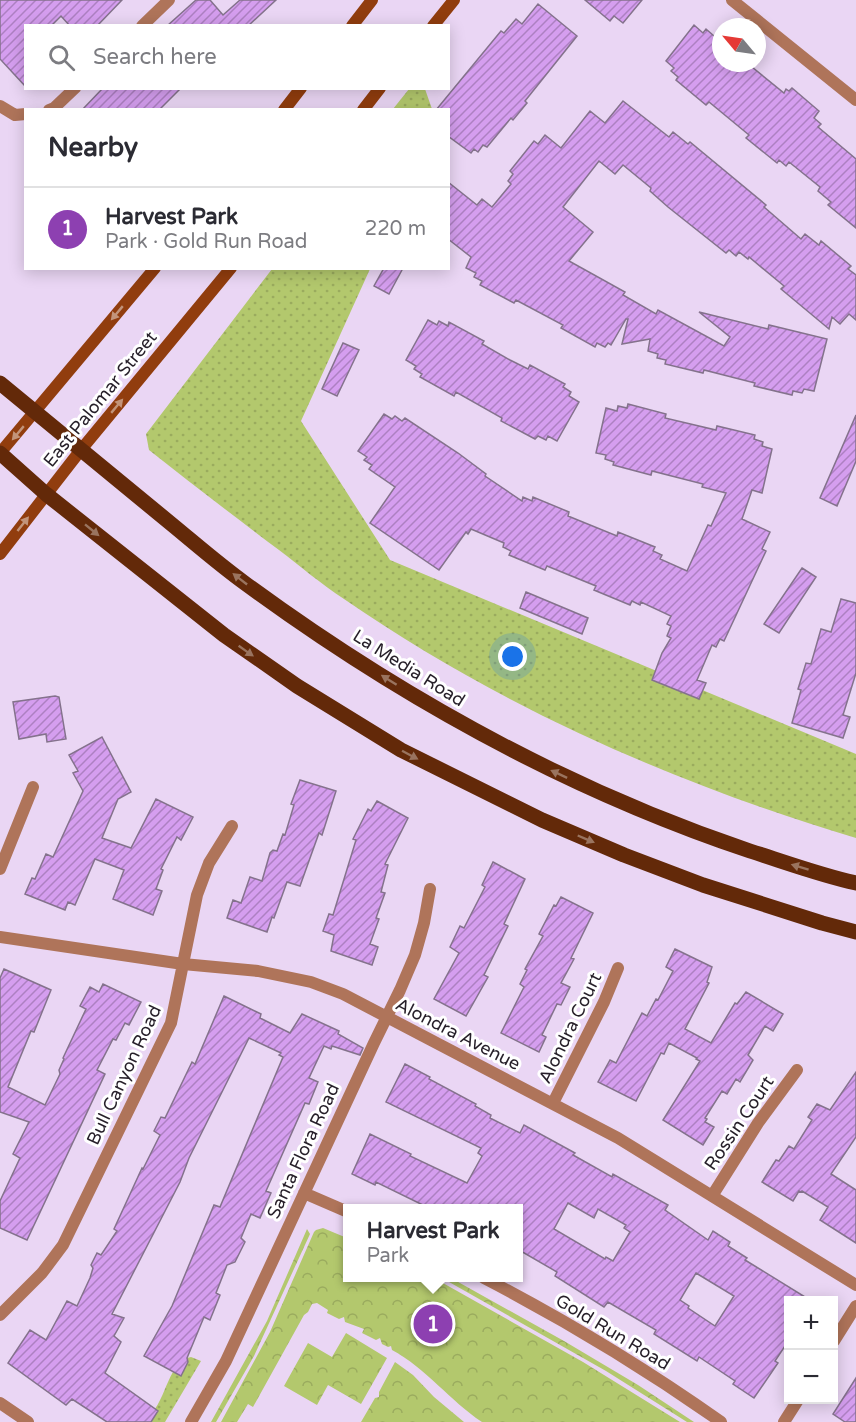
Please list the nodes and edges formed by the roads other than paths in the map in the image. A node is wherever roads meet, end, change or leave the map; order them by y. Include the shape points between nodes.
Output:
1 (169, 0) edge
2 (372, 0) edge
3 (454, 0) edge
4 (732, 0) edge
5 (144, 24) edge
6 (354, 24) edge
7 (435, 24) edge
8 (73, 90) edge
9 (299, 90) edge
10 (378, 90) edge
11 (856, 100) edge
12 (0, 106) edge
13 (54, 108) edge
14 (286, 108) edge
15 (365, 108) edge
16 (24, 114) edge
17 (153, 270) edge
18 (229, 270) edge
19 (0, 383) edge
20 (35, 412) junction
21 (80, 451) junction
22 (0, 453) edge
23 (46, 494) junction
24 (0, 554) edge
25 (33, 787) dead end
26 (232, 826) dead end
27 (0, 869) edge
28 (856, 883) edge
29 (430, 890) dead end
30 (856, 932) edge
31 (0, 937) edge
32 (183, 964) junction
33 (618, 968) dead end
34 (386, 1018) junction
35 (797, 1070) dead end
36 (554, 1103) junction
37 (304, 1193) junction
38 (712, 1196) junction
39 (343, 1210) edge
40 (491, 1282) edge
41 (856, 1285) edge
42 (856, 1306) edge
43 (0, 1315) edge
44 (838, 1335) edge
45 (0, 1403) edge
46 (795, 1404) edge
47 (28, 1422) edge
48 (191, 1422) edge
49 (721, 1422) edge
50 (784, 1422) edge

1 - 5 street
2 - 6 main road
3 - 7 main road
4 - 11 street
8 - 13 street
9 - 14 main road
10 - 15 main road
12 - 16 street via 15,115
17 -> 20 main road
21 -> 18 main road, East Palomar Street
19 - 20 main road, La Media Road
20 - 21 main road, La Media Road
20 -> 22 main road
21 - 23 main road, East Palomar Street
28 -> 21 main road, La Media Road via 713,838 643,811 527,759 461,723 244,583
22 - 23 main road
24 -> 23 main road, East Palomar Street
23 -> 30 main road via 224,635 306,692 401,750 542,820 624,855 702,885
25 - 27 street
26 - 32 street, Bull Canyon Road via 203,878 193,907
29 - 34 street, Santa Flora Road via 415,955
31 - 32 street, Alondra Avenue
32 - 34 street, Alondra Avenue via 258,971 311,982
32 - 43 street, Bull Canyon Road via 171,1023 63,1245 42,1274
33 - 36 street, Alondra Court
34 - 36 street, Alondra Avenue
34 - 37 street, Santa Flora Road
35 - 38 street, Rossin Court
36 - 38 street, Alondra Avenue
37 - 39 street
37 - 48 street, Santa Flora Road via 226,1361
38 - 41 street, Alondra Avenue
40 - 49 street, Gold Run Road via 596,1342
42 - 44 street
45 - 47 street
46 - 50 street

